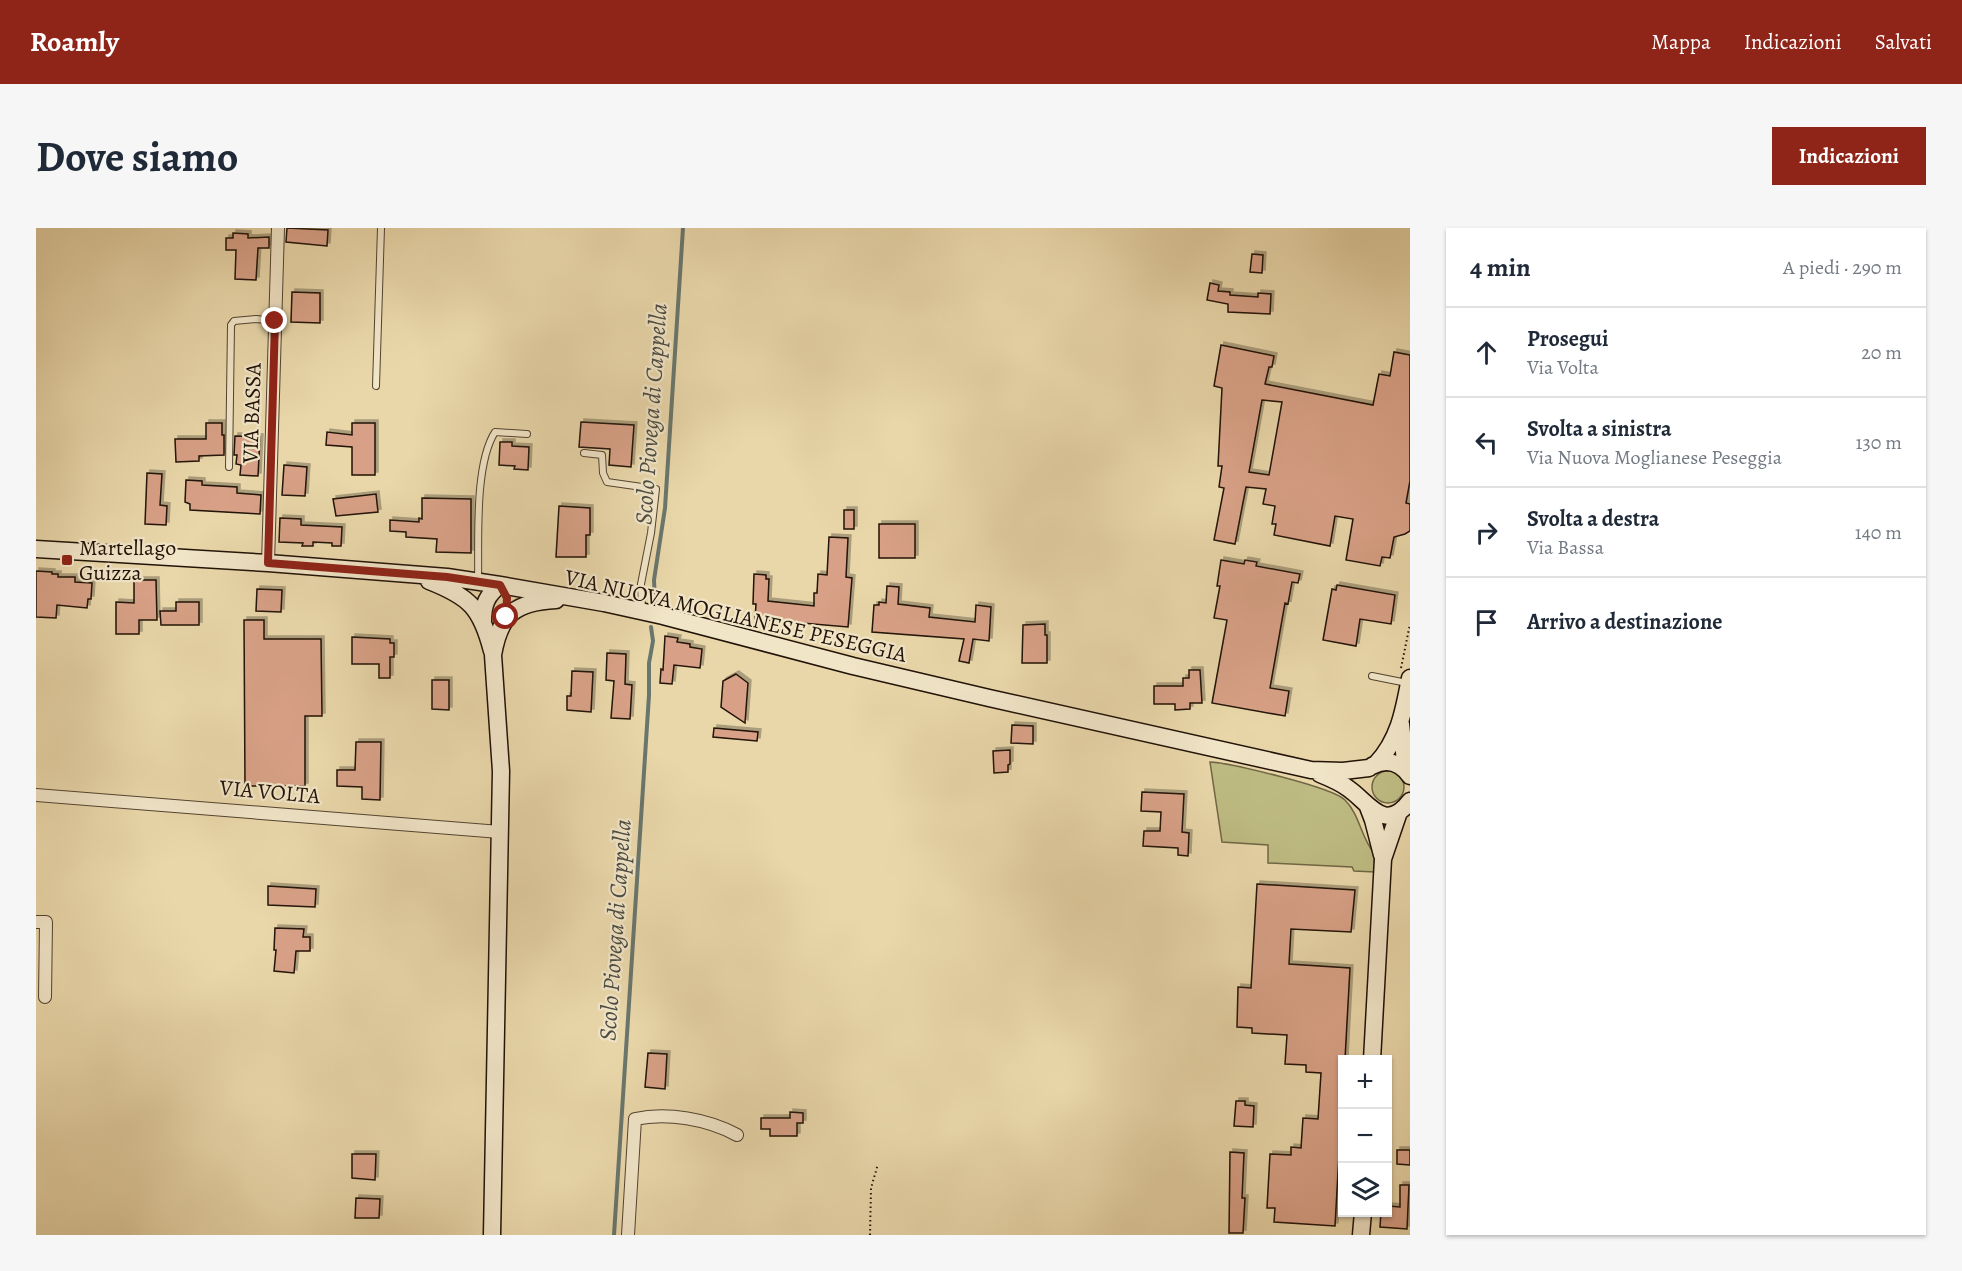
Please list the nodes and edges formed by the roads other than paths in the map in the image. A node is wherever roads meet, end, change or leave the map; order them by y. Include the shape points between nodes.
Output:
1 (278, 228) edge
2 (381, 228) edge
3 (275, 321) junction
4 (376, 386) dead end
5 (527, 434) dead end
6 (584, 453) dead end
7 (229, 467) dead end
8 (36, 549) edge
9 (268, 563) junction
10 (414, 575) junction
11 (478, 582) junction
12 (500, 585) junction
13 (581, 599) junction
14 (642, 612) junction
15 (506, 617) junction
16 (483, 621) junction
17 (493, 655) junction
18 (1372, 676) dead end
19 (1409, 681) edge
20 (1401, 724) junction
21 (1373, 766) junction
22 (1311, 770) junction
23 (1408, 773) edge
24 (36, 795) edge
25 (1365, 804) junction
26 (1406, 806) edge
27 (500, 832) junction
28 (1383, 859) junction
29 (36, 922) edge
30 (45, 997) dead end
31 (1372, 1055) edge
32 (737, 1135) dead end
33 (1363, 1217) edge
34 (492, 1235) edge
35 (628, 1235) edge
36 (1361, 1235) edge

1 - 3 street, VIA BASSA
2 - 4 lane
3 - 7 lane via 240,319 231,325
3 - 9 street, VIA BASSA
5 - 11 lane via 495,432 489,442 481,484
6 - 14 lane via 602,455 607,482 656,489 641,584
8 - 9 main road, VIA NUOVA MOGLIANESE PESEGGIA
9 - 10 main road, VIA NUOVA MOGLIANESE PESEGGIA
10 - 11 main road, VIA NUOVA MOGLIANESE PESEGGIA
10 - 16 main road via 454,591
11 - 12 main road, VIA NUOVA MOGLIANESE PESEGGIA
12 - 13 main road, VIA NUOVA MOGLIANESE PESEGGIA
12 - 15 main road via 507,598
12 - 16 main road via 486,599
13 - 14 main road, VIA NUOVA MOGLIANESE PESEGGIA
13 - 15 main road via 532,603
14 - 22 main road, VIA NUOVA MOGLIANESE PESEGGIA via 961,692
15 - 17 main road
16 - 17 main road
17 - 27 main road via 501,760
18 - 19 lane
19 - 20 main road
20 - 21 main road via 1390,747
20 - 23 main road
21 - 22 main road, VIA NUOVA MOGLIANESE PESEGGIA via 1343,771
21 - 23 main road, VIA NUOVA MOGLIANESE PESEGGIA via 1393,762
21 - 25 main road via 1360,784
22 - 25 main road, VIA NUOVA MOGLIANESE PESEGGIA via 1343,784
24 - 27 street, VIA VOLTA
25 - 26 main road, VIA NUOVA MOGLIANESE PESEGGIA via 1383,815
25 - 28 main road
26 - 28 main road
27 - 34 main road
28 - 31 main road
29 - 30 street via 46,922
32 - 35 street via 703,1122 649,1116 635,1119
33 - 36 main road

